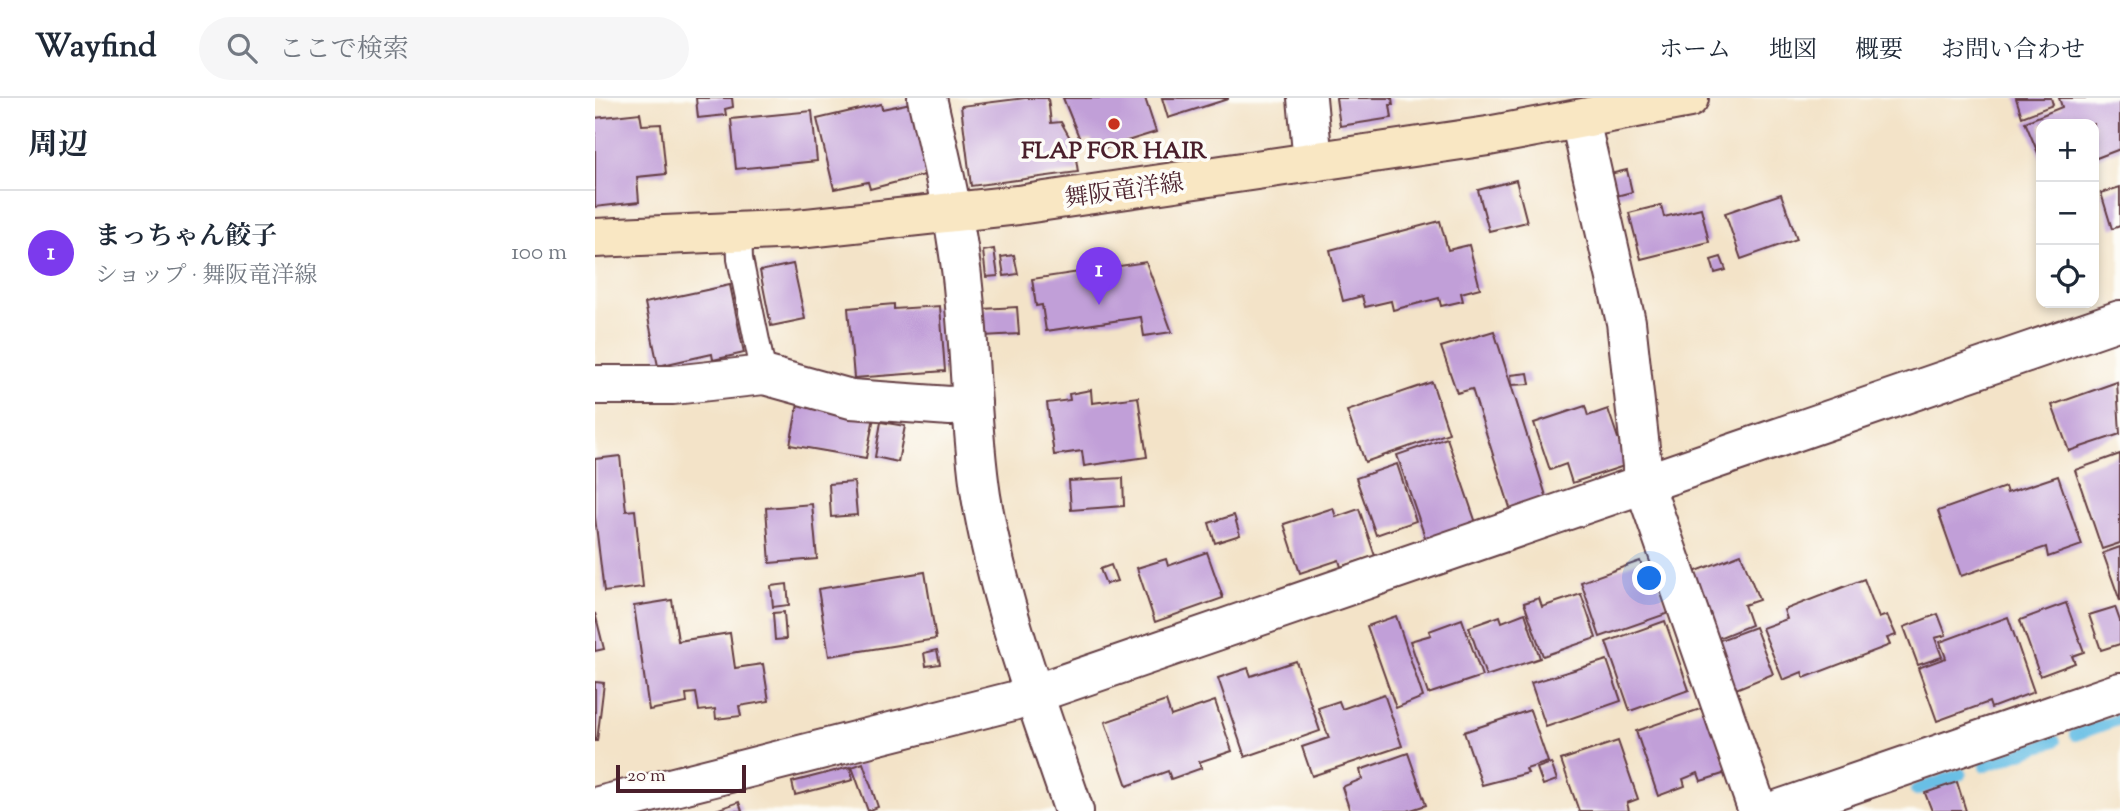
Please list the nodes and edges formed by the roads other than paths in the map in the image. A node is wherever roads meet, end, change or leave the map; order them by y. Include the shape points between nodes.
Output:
1 (927, 98) edge
2 (1307, 98) edge
3 (1689, 98) edge
4 (1580, 120) junction
5 (1313, 162) junction
6 (954, 214) junction
7 (739, 233) junction
8 (595, 238) edge
9 (2120, 320) edge
10 (764, 375) junction
11 (595, 385) edge
12 (972, 404) junction
13 (1644, 484) junction
14 (2120, 692) edge
15 (1034, 694) junction
16 (595, 807) edge
17 (1074, 811) edge
18 (1758, 811) edge
19 (1774, 811) edge

1 - 6 street
2 - 5 street
3 - 4 main road, 舞阪竜洋線
4 - 5 main road, 舞阪竜洋線
4 - 13 street via 1626,322
5 - 6 main road, 舞阪竜洋線
6 - 7 main road, 舞阪竜洋線
6 - 12 street
7 - 8 main road, 舞阪竜洋線
7 - 10 lane via 740,259
9 - 13 street
10 - 11 street via 673,385
10 - 12 street via 851,399 950,407
12 - 15 street via 990,540
13 - 15 street
13 - 18 street
14 - 19 street
15 - 16 street
15 - 17 street

